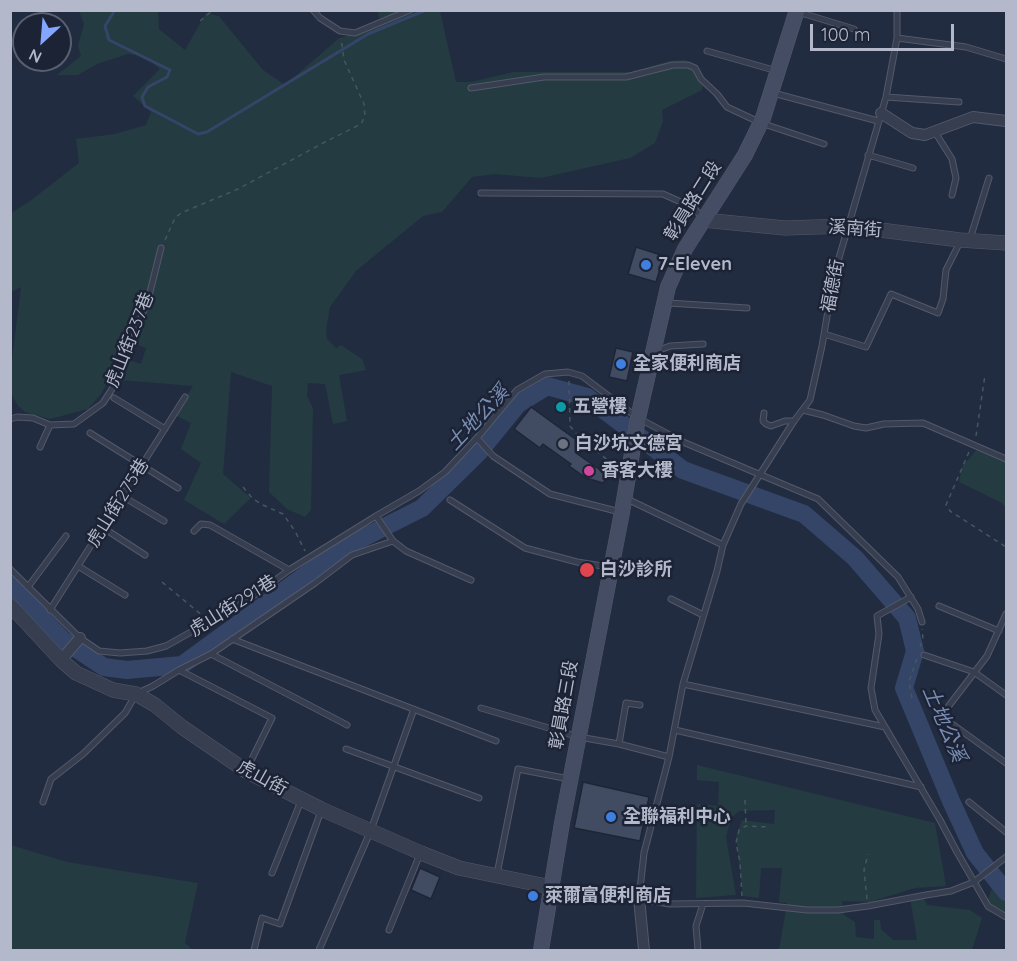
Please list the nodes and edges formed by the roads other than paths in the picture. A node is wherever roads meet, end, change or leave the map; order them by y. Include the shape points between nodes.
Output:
1 (313, 10) edge
2 (410, 10) edge
3 (897, 10) edge
4 (797, 11) edge
5 (854, 29) dead end
6 (897, 38) junction
7 (707, 51) dead end
8 (1006, 59) edge
9 (778, 71) junction
10 (471, 88) dead end
11 (771, 92) junction
12 (886, 97) junction
13 (959, 102) dead end
14 (880, 117) junction
15 (1006, 121) edge
16 (761, 123) junction
17 (935, 132) junction
18 (824, 144) dead end
19 (868, 155) junction
20 (913, 168) dead end
21 (989, 178) dead end
22 (482, 193) dead end
23 (952, 195) dead end
24 (704, 220) junction
25 (848, 226) junction
26 (965, 240) junction
27 (1006, 243) edge
28 (161, 248) road end
29 (664, 303) junction
30 (747, 308) dead end
31 (824, 334) junction
32 (703, 344) dead end
33 (652, 353) junction
34 (185, 397) dead end
35 (114, 398) dead end
36 (803, 410) junction
37 (764, 414) dead end
38 (10, 419) edge
39 (794, 421) junction
40 (638, 422) junction
41 (50, 425) junction
42 (165, 429) junction
43 (90, 433) dead end
44 (478, 440) junction
45 (40, 447) dead end
46 (1006, 459) edge
47 (142, 465) junction
48 (761, 474) junction
49 (178, 488) dead end
50 (122, 496) junction
51 (450, 500) dead end
52 (623, 505) junction
53 (377, 518) junction
54 (164, 521) dead end
55 (102, 527) junction
56 (194, 531) dead end
57 (66, 536) dead end
58 (391, 538) junction
59 (723, 545) junction
60 (145, 555) dead end
61 (78, 566) junction
62 (610, 568) junction
63 (10, 569) edge
64 (289, 570) junction
65 (471, 580) dead end
66 (28, 587) junction
67 (125, 595) dead end
68 (671, 599) dead end
69 (909, 599) junction
70 (10, 605) edge
71 (939, 606) dead end
72 (50, 610) junction
73 (1006, 614) edge
74 (703, 615) junction
75 (922, 622) road end
76 (999, 631) junction
77 (80, 638) junction
78 (232, 639) junction
79 (211, 654) junction
80 (924, 655) dead end
81 (61, 660) junction
82 (179, 670) junction
83 (974, 672) junction
84 (683, 684) junction
85 (136, 694) junction
86 (1006, 696) edge
87 (640, 705) dead end
88 (481, 708) dead end
89 (414, 709) junction
90 (347, 725) dead end
91 (885, 727) junction
92 (675, 730) junction
93 (579, 736) junction
94 (496, 741) dead end
95 (619, 744) junction
96 (346, 749) dead end
97 (669, 757) junction
98 (1006, 763) edge
99 (393, 767) junction
100 (246, 771) junction
101 (570, 779) junction
102 (921, 787) junction
103 (479, 798) dead end
104 (302, 800) junction
105 (43, 802) dead end
106 (969, 802) dead end
107 (321, 809) junction
108 (370, 830) junction
109 (1006, 832) edge
110 (421, 853) junction
111 (1006, 857) edge
112 (272, 873) dead end
113 (497, 876) junction
114 (974, 882) junction
115 (551, 887) junction
116 (639, 897) junction
117 (703, 904) junction
118 (1006, 917) edge
119 (389, 930) dead end
120 (254, 951) edge
121 (319, 951) edge
122 (540, 951) edge
123 (644, 951) edge
124 (698, 951) edge

1 - 2 lane via 340,31 355,33
3 - 6 lane, 福德街
4 - 5 lane
4 - 9 main road, 彰員路二段
6 - 8 lane via 966,47
6 - 12 lane, 福德街
7 - 9 lane
9 - 11 main road, 彰員路二段
10 - 16 lane via 544,77 626,77 688,65 695,68 727,107
11 - 14 lane
11 - 16 main road, 彰員路二段
12 - 13 lane
12 - 14 lane, 福德街
14 - 17 street via 912,133
14 - 19 lane, 福德街
15 - 17 street via 974,117
16 - 18 lane
16 - 24 main road, 彰員路二段
17 - 23 lane via 952,159 956,178
19 - 20 lane
19 - 25 lane, 福德街
21 - 26 lane
22 - 24 lane via 663,194 694,208
24 - 25 street, 溪南街 via 785,228
24 - 29 main road, 彰員路二段 via 685,249
25 - 26 street, 溪南街
25 - 31 lane, 福德街 via 834,275
26 - 27 street, 溪南街
26 - 31 lane via 946,270 938,313 891,294 866,347
28 - 41 lane, 虎山街237巷 via 149,296 118,378 103,404 74,424
29 - 30 lane
29 - 33 main road, 彰員路二段
31 - 36 lane, 福德街 via 810,400
32 - 33 lane via 670,346
33 - 40 main road, 彰員路二段
34 - 42 lane, 虎山街275巷
35 - 42 lane
36 - 39 lane, 福德街
36 - 46 lane via 866,428 923,423
37 - 39 lane via 763,421 771,426
38 - 41 lane, 虎山街237巷 via 33,418
39 - 48 lane, 福德街
40 - 44 lane via 582,376 568,372 545,374 517,390
40 - 48 lane
40 - 52 main road, 彰員路三段
41 - 45 lane
42 - 47 lane, 虎山街275巷
43 - 47 lane
44 - 52 lane via 493,456 550,494
44 - 53 lane, 虎山街291巷 via 445,472
47 - 49 lane
47 - 50 lane, 虎山街275巷
48 - 59 lane, 福德街 via 741,504
48 - 69 lane via 818,499 898,577
50 - 54 lane
50 - 55 lane, 虎山街275巷
51 - 62 lane via 525,548
52 - 59 lane
52 - 62 main road, 彰員路三段
53 - 58 lane
53 - 64 lane, 虎山街291巷
55 - 60 lane
55 - 61 lane, 虎山街275巷
56 - 64 lane via 201,524 210,525
57 - 66 lane
58 - 65 lane via 406,551
58 - 78 lane via 352,555
59 - 74 lane, 福德街
61 - 67 lane
61 - 72 lane, 虎山街275巷
62 - 93 main road, 彰員路三段
63 - 66 lane, 虎山街291巷
64 - 77 lane, 虎山街291巷 via 248,600 166,646 120,653 99,651
66 - 72 lane, 虎山街291巷
68 - 74 lane
69 - 75 lane
69 - 91 lane via 877,616 879,634 871,688 875,710
70 - 81 street, 虎山街
71 - 76 lane
72 - 77 lane, 虎山街291巷
73 - 76 lane
74 - 84 lane, 福德街
76 - 83 lane
77 - 81 street
78 - 79 lane
78 - 89 lane
79 - 82 lane
79 - 90 lane
80 - 83 lane
81 - 85 street, 虎山街 via 76,673 113,690
82 - 85 lane
82 - 100 lane via 272,718
83 - 86 lane
83 - 98 lane via 941,716
84 - 91 lane
84 - 92 lane, 福德街
85 - 100 street, 虎山街
85 - 105 lane via 125,713 51,779
87 - 95 lane via 626,703
88 - 93 lane
89 - 94 lane
89 - 99 lane
91 - 102 lane
92 - 97 lane, 福德街
92 - 102 lane
93 - 95 lane
93 - 101 main road, 彰員路三段
95 - 97 lane
96 - 99 lane
97 - 116 lane, 福德街 via 644,853
99 - 103 lane
99 - 108 lane
100 - 104 street, 虎山街
101 - 113 lane via 518,769
101 - 115 main road, 彰員路三段
102 - 114 lane
104 - 107 street, 虎山街
104 - 112 lane
106 - 109 lane
107 - 108 street, 虎山街
107 - 120 lane via 280,924 262,918
108 - 110 street, 虎山街
108 - 121 lane
110 - 113 street, 虎山街 via 459,868
110 - 119 lane
111 - 114 lane
113 - 115 street, 虎山街
114 - 117 lane via 951,891 838,910
114 - 118 lane via 988,906
115 - 116 lane
115 - 122 main road, 彰員路三段
116 - 117 lane via 670,904
116 - 123 street
117 - 124 lane via 696,926

